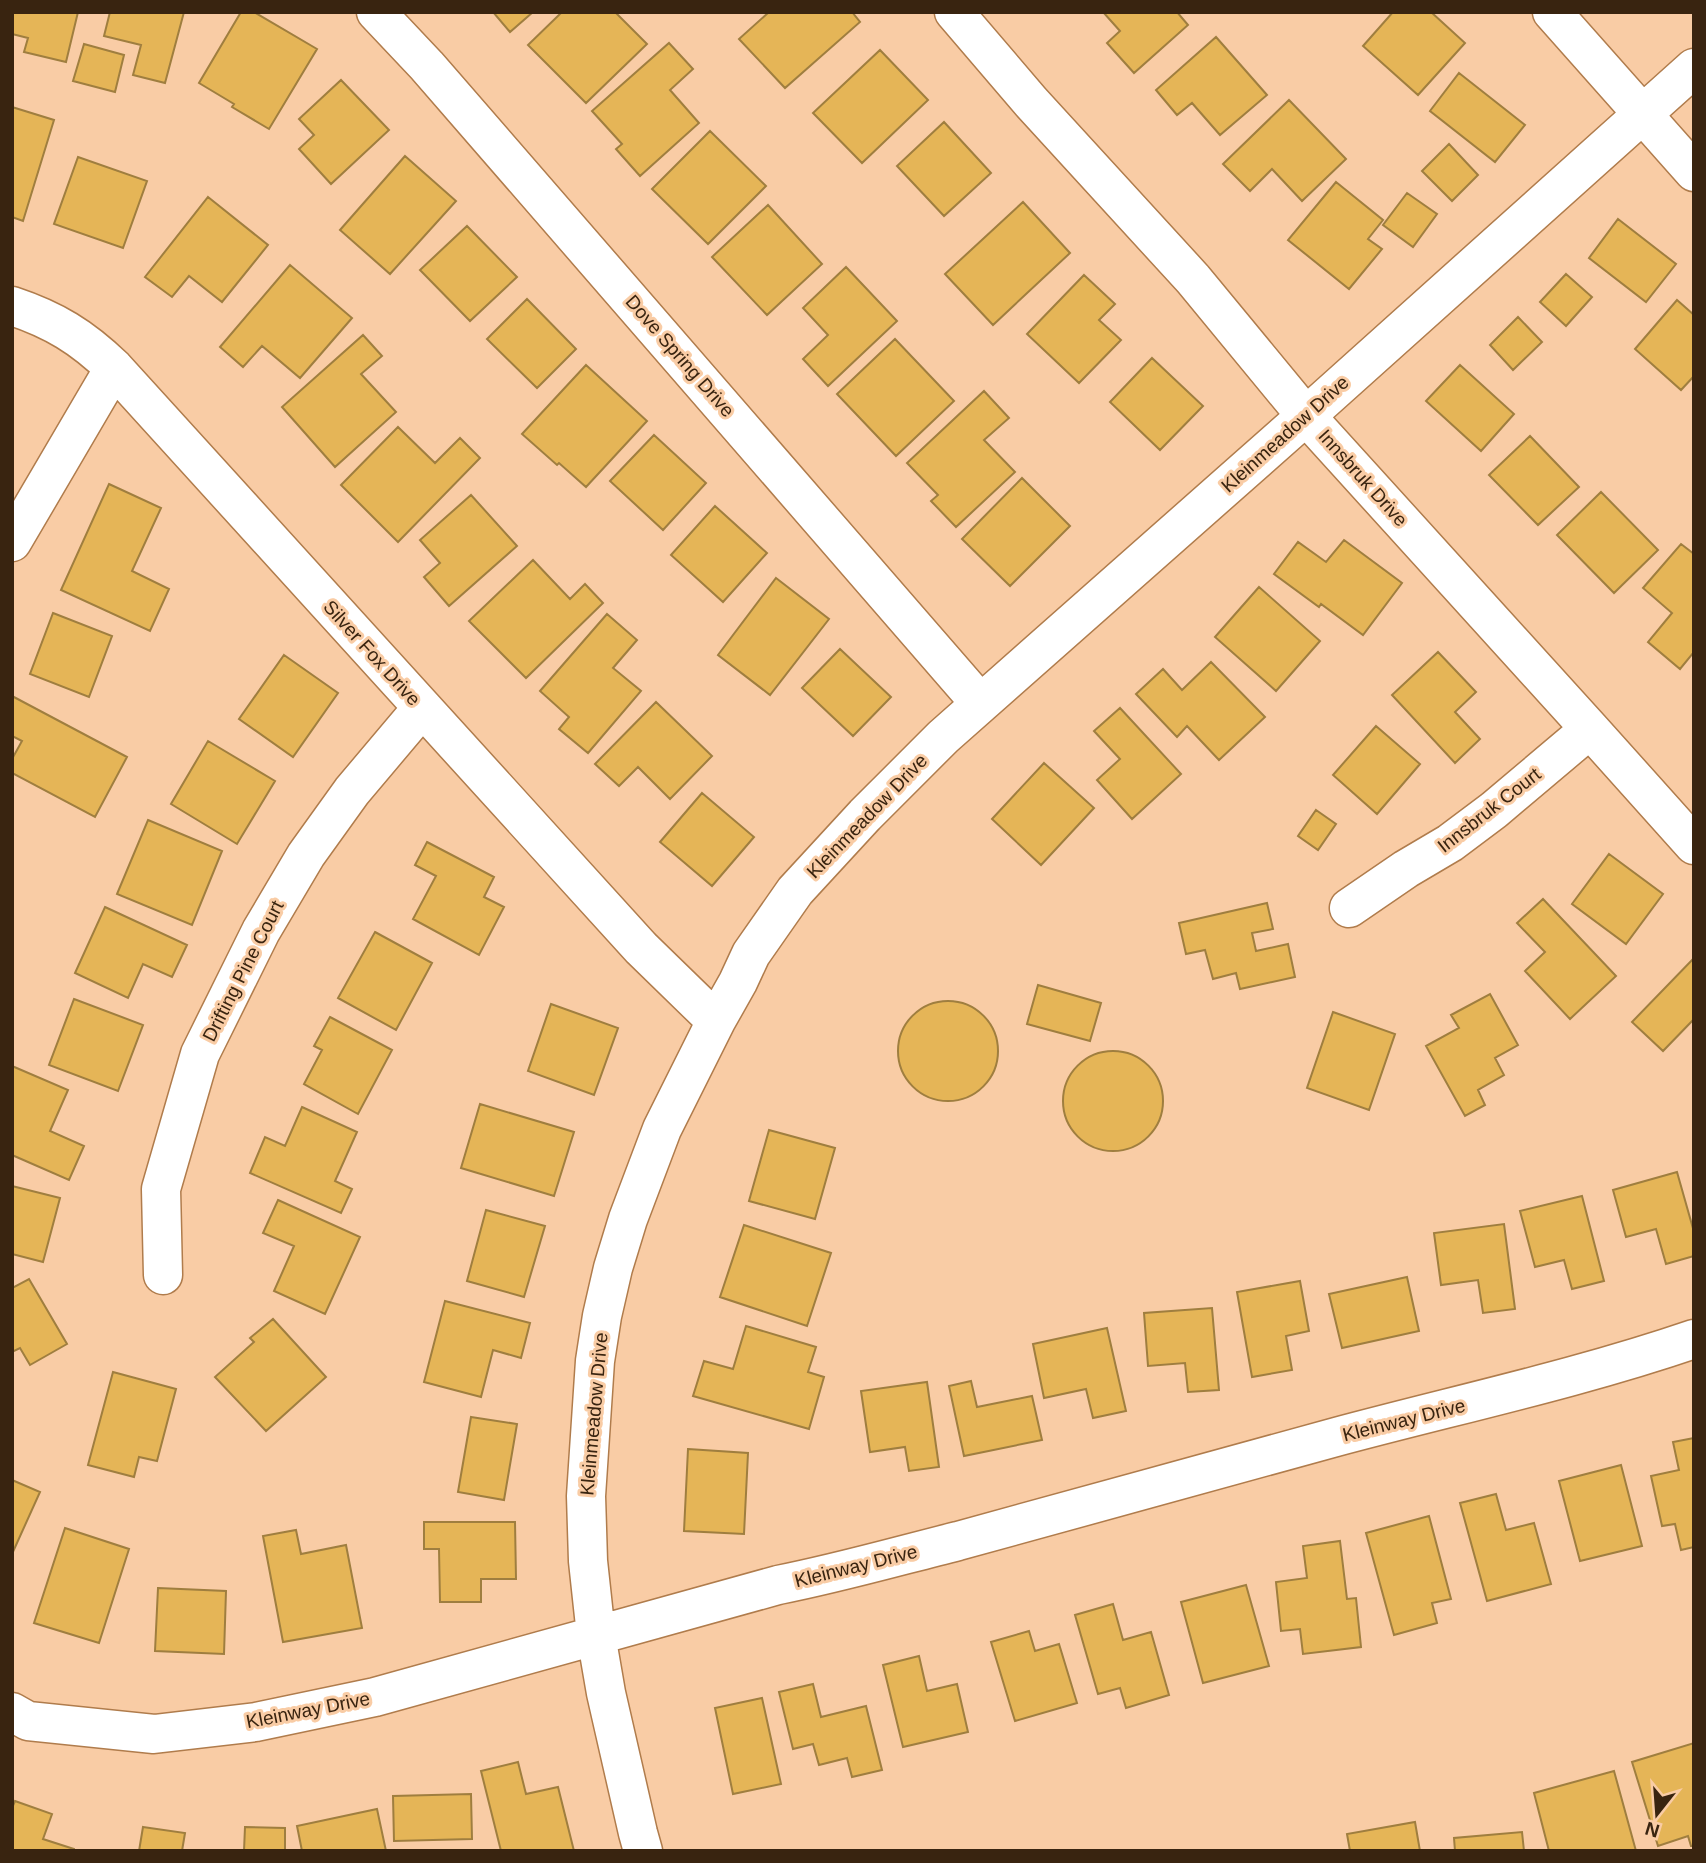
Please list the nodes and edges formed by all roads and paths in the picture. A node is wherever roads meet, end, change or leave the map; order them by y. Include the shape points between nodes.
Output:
1 (376, 12) edge
2 (954, 12) edge
3 (1552, 12) edge
4 (1694, 68) edge
5 (1642, 115) junction
6 (1694, 172) edge
7 (12, 306) edge
8 (114, 368) junction
9 (1306, 416) junction
10 (12, 542) edge
11 (980, 703) junction
12 (422, 708) junction
13 (1591, 729) junction
14 (1694, 845) edge
15 (1349, 908) dead end
16 (716, 1021) junction
17 (163, 1275) dead end
18 (1694, 1339) edge
19 (596, 1635) junction
20 (12, 1712) edge
21 (643, 1851) edge

1 - 11 street, Dove Spring Drive
2 - 9 street, Innsbruk Drive via 1193,279
3 - 5 street
4 - 5 street, Kleinmeadow Drive
5 - 6 street
5 - 9 street, Kleinmeadow Drive
7 - 8 street, Silver Fox Drive via 71,332
8 - 10 street
8 - 12 street, Silver Fox Drive
9 - 11 street, Kleinmeadow Drive
9 - 13 street, Innsbruk Drive
11 - 16 street, Kleinmeadow Drive via 795,891 751,954
12 - 16 street, Silver Fox Drive via 641,948
12 - 17 street, Drifting Pine Court via 352,791 306,855 261,931 200,1054 161,1189
13 - 14 street, Innsbruk Drive
13 - 15 street, Innsbruk Court via 1450,844
16 - 19 street, Kleinmeadow Drive via 662,1129 628,1219 602,1316 586,1496
18 - 19 street, Kleinway Drive via 1108,1501
19 - 20 street, Kleinway Drive via 375,1698 256,1722 154,1734 28,1721
19 - 21 street, Kleinmeadow Drive

